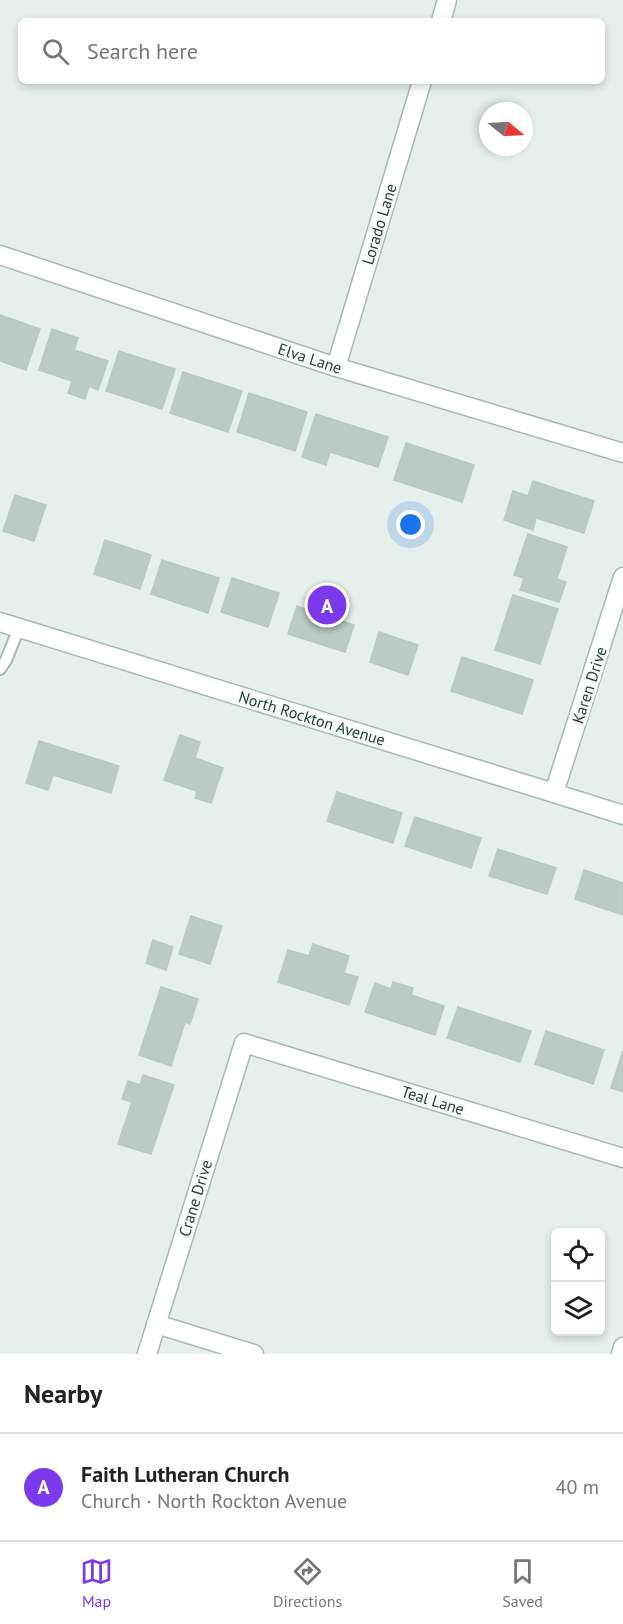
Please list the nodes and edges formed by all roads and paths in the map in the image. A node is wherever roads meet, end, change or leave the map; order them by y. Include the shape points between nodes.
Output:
1 (447, 0) edge
2 (442, 18) edge
3 (421, 84) edge
4 (0, 255) edge
5 (336, 367) junction
6 (623, 453) edge
7 (623, 577) edge
8 (0, 622) edge
9 (19, 628) junction
10 (0, 669) edge
11 (554, 793) junction
12 (623, 815) edge
13 (244, 1043) joint
14 (623, 1158) edge
15 (156, 1324) junction
16 (623, 1347) edge
17 (147, 1354) edge
18 (254, 1354) edge
19 (621, 1354) edge

1 - 2 street
3 - 5 street, Lorado Lane
4 - 5 street, Elva Lane
5 - 6 street, Elva Lane
7 - 11 street, Karen Drive
8 - 9 street, North Rockton Avenue
9 - 10 lane
9 - 11 street, North Rockton Avenue
11 - 12 street, North Rockton Avenue
13 - 14 street, Teal Lane
13 - 15 street, Crane Drive
15 - 17 street, Crane Drive
15 - 18 street
16 - 19 street

